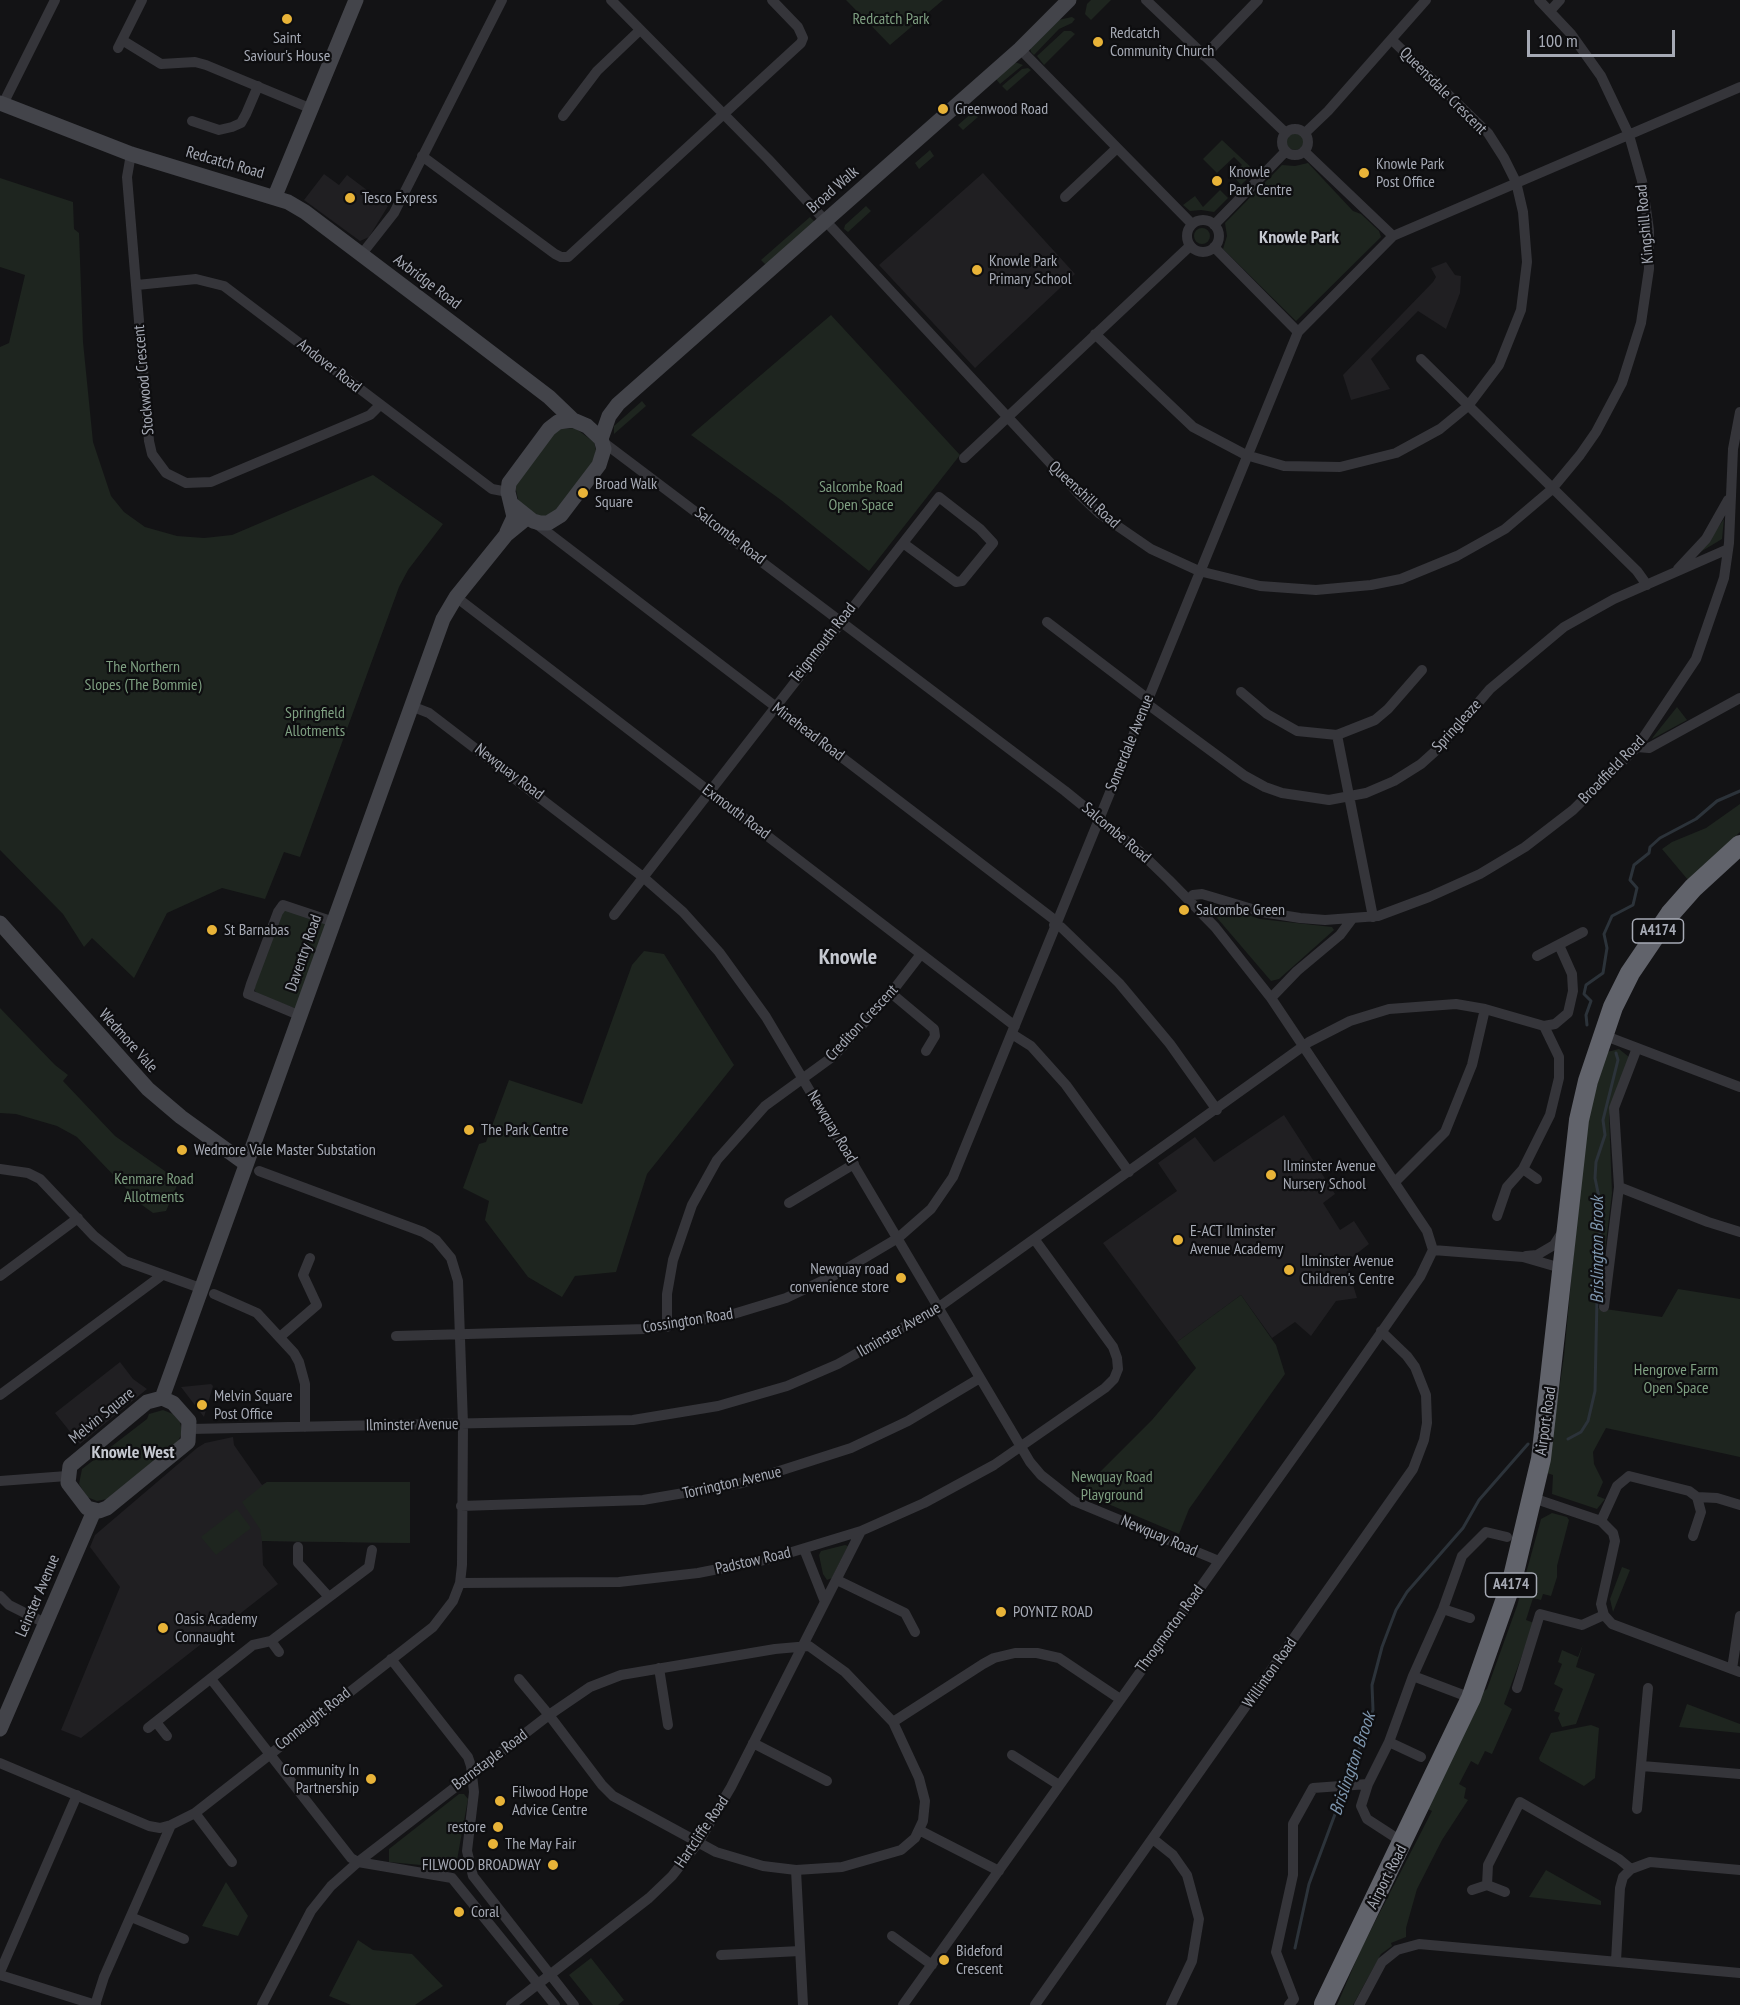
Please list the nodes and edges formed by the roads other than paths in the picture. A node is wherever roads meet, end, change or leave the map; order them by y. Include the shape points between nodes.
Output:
1 (55, 0) edge
2 (142, 0) edge
3 (356, 0) edge
4 (502, 0) edge
5 (611, 0) edge
6 (772, 0) edge
7 (1146, 0) edge
8 (1258, 0) edge
9 (1426, 0) edge
10 (1539, 0) edge
11 (1560, 0) edge
12 (1064, 2) edge
13 (1551, 10) junction
14 (640, 30) junction
15 (1392, 40) junction
16 (1020, 49) junction
17 (1204, 56) junction
18 (258, 86) junction
19 (1740, 87) edge
20 (2, 104) edge
21 (312, 109) junction
22 (563, 116) dead end
23 (724, 116) junction
24 (192, 121) dead end
25 (1286, 133) junction
26 (1305, 133) junction
27 (1629, 135) junction
28 (1116, 148) junction
29 (1286, 151) junction
30 (1304, 151) junction
31 (131, 154) junction
32 (422, 156) junction
33 (1516, 182) junction
34 (275, 196) junction
35 (1065, 197) dead end
36 (824, 221) junction
37 (1192, 224) junction
38 (1214, 225) junction
39 (1393, 236) junction
40 (1190, 246) junction
41 (1214, 247) junction
42 (361, 255) junction
43 (136, 285) junction
44 (1298, 333) junction
45 (1095, 334) junction
46 (1421, 359) dead end
47 (554, 402) junction
48 (618, 404) junction
49 (380, 405) junction
50 (1468, 406) junction
51 (1740, 412) edge
52 (1007, 418) junction
53 (575, 421) junction
54 (549, 429) junction
55 (602, 440) junction
56 (1246, 455) junction
57 (625, 456) junction
58 (964, 458) dead end
59 (599, 465) junction
60 (1551, 490) junction
61 (1729, 498) junction
62 (510, 499) junction
63 (561, 515) junction
64 (530, 519) junction
65 (506, 534) junction
66 (560, 542) junction
67 (903, 543) junction
68 (1732, 544) edge
69 (1200, 571) junction
70 (1673, 574) junction
71 (1647, 585) junction
72 (456, 597) junction
73 (842, 620) junction
74 (1047, 622) dead end
75 (1422, 670) dead end
76 (1241, 692) dead end
77 (1740, 698) edge
78 (1147, 701) junction
79 (411, 705) junction
80 (774, 706) junction
81 (1337, 735) junction
82 (1637, 747) junction
83 (709, 792) junction
84 (1349, 797) junction
85 (1100, 818) junction
86 (1740, 845) edge
87 (643, 877) junction
88 (1189, 899) junction
89 (614, 915) dead end
90 (1374, 917) junction
91 (1352, 919) junction
92 (334, 922) junction
93 (0, 923) edge
94 (1055, 923) junction
95 (1582, 932) dead end
96 (1558, 945) junction
97 (921, 954) junction
98 (1537, 956) dead end
99 (891, 993) junction
100 (1271, 998) junction
101 (1485, 1009) junction
102 (301, 1016) junction
103 (1544, 1026) junction
104 (1013, 1030) junction
105 (1604, 1035) junction
106 (1305, 1046) junction
107 (1636, 1048) junction
108 (926, 1051) dead end
109 (804, 1080) junction
110 (1740, 1087) edge
111 (1217, 1110) junction
112 (854, 1164) junction
113 (253, 1167) junction
114 (0, 1169) edge
115 (1523, 1169) junction
116 (1130, 1172) junction
117 (1537, 1179) dead end
118 (1395, 1182) junction
119 (1619, 1187) junction
120 (789, 1203) dead end
121 (1497, 1216) dead end
122 (78, 1218) junction
123 (1565, 1228) junction
124 (1740, 1232) edge
125 (898, 1238) junction
126 (1035, 1240) junction
127 (1433, 1250) junction
128 (1523, 1257) junction
129 (310, 1258) dead end
130 (1561, 1268) junction
131 (0, 1275) edge
132 (161, 1276) junction
133 (208, 1292) junction
134 (939, 1307) junction
135 (1604, 1307) dead end
136 (666, 1327) junction
137 (1381, 1331) junction
138 (460, 1335) junction
139 (280, 1336) junction
140 (396, 1336) dead end
141 (980, 1378) junction
142 (0, 1395) edge
143 (162, 1398) junction
144 (463, 1424) junction
145 (305, 1427) junction
146 (190, 1429) junction
147 (1022, 1447) junction
148 (67, 1476) junction
149 (0, 1481) edge
150 (1697, 1497) junction
151 (1533, 1498) junction
152 (1740, 1505) edge
153 (461, 1506) junction
154 (94, 1510) junction
155 (1601, 1521) junction
156 (861, 1531) junction
157 (1693, 1536) dead end
158 (1507, 1537) dead end
159 (298, 1547) dead end
160 (804, 1549) junction
161 (372, 1550) dead end
162 (1219, 1561) junction
163 (837, 1580) junction
164 (460, 1583) junction
165 (0, 1596) edge
166 (329, 1597) junction
167 (825, 1602) junction
168 (1443, 1609) junction
169 (1604, 1615) junction
170 (1740, 1616) edge
171 (1470, 1618) dead end
172 (47, 1624) junction
173 (915, 1632) dead end
174 (271, 1641) junction
175 (802, 1647) junction
176 (279, 1652) dead end
177 (391, 1659) junction
178 (659, 1668) junction
179 (1736, 1671) edge
180 (1413, 1676) junction
181 (211, 1679) junction
182 (519, 1679) dead end
183 (1517, 1688) dead end
184 (1648, 1688) dead end
185 (1471, 1698) junction
186 (1120, 1700) junction
187 (549, 1715) junction
188 (893, 1722) junction
189 (668, 1725) dead end
190 (0, 1729) edge
191 (167, 1736) dead end
192 (753, 1743) junction
193 (1389, 1743) junction
194 (270, 1754) junction
195 (1012, 1755) dead end
196 (1421, 1757) dead end
197 (0, 1763) edge
198 (1642, 1766) junction
199 (473, 1773) junction
200 (1740, 1774) edge
201 (827, 1781) dead end
202 (1368, 1784) junction
203 (1059, 1785) junction
204 (77, 1795) junction
205 (1637, 1809) dead end
206 (195, 1813) junction
207 (171, 1825) junction
208 (919, 1830) junction
209 (1153, 1839) junction
210 (698, 1843) junction
211 (1404, 1843) junction
212 (232, 1862) dead end
213 (358, 1862) junction
214 (1631, 1869) junction
215 (796, 1870) junction
216 (1740, 1870) edge
217 (999, 1871) junction
218 (1487, 1885) junction
219 (1473, 1890) dead end
220 (1505, 1892) dead end
221 (131, 1917) junction
222 (892, 1936) dead end
223 (184, 1939) dead end
224 (800, 1951) junction
225 (721, 1955) dead end
226 (1616, 1961) junction
227 (932, 1965) junction
228 (0, 1973) edge
229 (1740, 1973) edge
230 (550, 1974) junction
231 (538, 1984) junction
232 (95, 2005) edge
233 (262, 2005) edge
234 (510, 2005) edge
235 (555, 2005) edge
236 (574, 2005) edge
237 (803, 2005) edge
238 (903, 2005) edge
239 (1035, 2005) edge
240 (1171, 2005) edge
241 (1289, 2005) edge
242 (1324, 2005) edge
243 (1359, 2005) edge

1 - 20 street
2 - 18 street via 120,44 161,64 195,62
3 - 21 street, Redcatch Road
4 - 32 street
5 - 14 street, Queenshill Road
6 - 23 street via 798,27 801,43
7 - 17 street
8 - 17 street
9 - 15 street
10 - 13 street, Kingshill Road
11 - 13 street
12 - 16 street, Broad Walk
13 - 27 street, Kingshill Road via 1601,76
14 - 22 street via 597,71
14 - 23 street, Queenshill Road
15 - 26 street
15 - 33 street, Queensdale Crescent via 1488,133
16 - 28 street
16 - 36 street, Broad Walk
17 - 25 street
18 - 21 street
18 - 24 street via 241,123 219,130
19 - 27 street
20 - 31 street, Redcatch Road
21 - 34 street, Redcatch Road
23 - 32 street via 568,257 555,254
23 - 36 street, Queenshill Road
25 - 26 street via 1293,129
25 - 29 street via 1282,140
26 - 30 street via 1308,140
27 - 33 street
27 - 60 street, Kingshill Road via 1642,181 1649,230 1650,269 1641,322 1611,407
28 - 35 street
28 - 37 street
29 - 30 street via 1295,155
29 - 38 street
30 - 39 street
31 - 34 street, Redcatch Road
31 - 43 street, Stockwood Crescent via 127,177
32 - 42 street via 394,213
33 - 39 street
33 - 50 street, Queensdale Crescent via 1526,239 1524,296 1507,348
34 - 42 street, Axbridge Road via 305,212
36 - 48 street, Broad Walk
36 - 52 street, Queenshill Road
37 - 38 street via 1203,220
37 - 40 street via 1187,232
38 - 41 street via 1218,233
39 - 44 street
40 - 41 street via 1202,252
40 - 45 street
41 - 44 street
42 - 47 street, Axbridge Road
43 - 49 street, Andover Road via 196,279 225,286
43 - 49 street, Stockwood Crescent via 149,441 160,467 172,478 194,485 211,482 356,422
44 - 56 street, Somerdale Avenue
45 - 52 street
45 - 56 street, Queensdale Crescent via 1193,428
46 - 50 street
47 - 53 street, Axbridge Road
47 - 54 street via 555,415
48 - 53 street, Broad Walk via 598,416
48 - 55 street, Broad Walk
49 - 62 street, Andover Road
50 - 56 street, Queensdale Crescent via 1419,442 1368,462 1312,468
50 - 60 street
51 - 61 street, Broadfield Road via 1732,448
52 - 58 street
52 - 69 street, Queenshill Road via 1100,514 1151,549
53 - 54 street via 558,422
53 - 55 street
54 - 62 street via 514,474
55 - 57 street, Salcombe Road
55 - 59 street via 604,449
56 - 69 street, Somerdale Avenue
57 - 59 street via 612,456
57 - 73 street, Salcombe Road
59 - 63 street
60 - 69 street, Queenshill Road via 1505,530 1457,556 1401,579 1339,589 1294,590 1229,580
60 - 71 street
61 - 68 street, Broadfield Road
61 - 70 street, Broadfield Road via 1706,539
62 - 64 street
62 - 65 street, Daventry Road via 514,517
63 - 64 street via 548,523
63 - 66 street via 553,530
64 - 65 street, Daventry Road
64 - 66 street, Minehead Road
65 - 72 street, Daventry Road
66 - 80 street, Minehead Road
67 - 67 street, Teignmouth Road via 956,582 962,581 993,543 939,497
67 - 73 street, Teignmouth Road
68 - 70 street, Springleaze
68 - 82 street, Broadfield Road via 1717,603 1696,659
69 - 78 street, Somerdale Avenue
70 - 71 street, Springleaze
71 - 84 street, Springleaze via 1564,627 1490,689 1421,764 1366,794
72 - 79 street, Daventry Road via 443,619
72 - 83 street, Exmouth Road
73 - 80 street, Teignmouth Road
73 - 85 street, Salcombe Road
74 - 78 street, Springleaze
75 - 81 street via 1375,720
76 - 81 street via 1267,714 1298,731
77 - 82 street via 1649,748
78 - 84 street, Springleaze via 1245,776 1265,786 1305,798
78 - 85 street, Somerdale Avenue
79 - 87 street, Newquay Road via 429,713
79 - 92 street, Daventry Road
80 - 83 street, Teignmouth Road
80 - 94 street, Minehead Road
81 - 84 street
82 - 90 street, Broadfield Road via 1574,810 1525,847 1458,885
83 - 87 street, Teignmouth Road
83 - 97 street, Exmouth Road
84 - 90 street
85 - 88 street, Salcombe Road
85 - 94 street, Somerdale Avenue
86 - 105 highway, Airport Road / A4174 via 1693,888 1648,944 1617,998
87 - 89 street, Teignmouth Road
87 - 109 street, Newquay Road via 683,912 719,952 751,993
88 - 91 street, Broadfield Road via 1202,894 1262,912 1300,918
88 - 100 street, Salcombe Road
90 - 91 street, Broadfield Road
91 - 100 street via 1340,935 1297,970
92 - 102 street, Daventry Road
92 - 102 street via 283,905 251,984 248,994
93 - 113 street, Wedmore Vale via 148,1089
94 - 104 street, Somerdale Avenue
94 - 111 street, Minehead Road via 1119,983 1170,1044
95 - 96 street
96 - 98 street
96 - 103 street via 1572,974 1573,991 1568,1014 1555,1024
97 - 99 street, Crediton Crescent
97 - 104 street, Exmouth Road
99 - 108 street via 934,1029 935,1036
99 - 109 street, Crediton Crescent via 835,1054
100 - 106 street, Salcombe Road
101 - 103 street, Ilminster Avenue
101 - 106 street, Ilminster Avenue via 1456,1004 1389,1009 1350,1021
101 - 118 street via 1472,1065 1445,1132
102 - 113 street, Daventry Road
103 - 115 street via 1559,1057 1559,1078 1550,1115
104 - 116 street, Exmouth Road via 1066,1085
104 - 125 street, Somerdale Avenue via 953,1178 931,1209
105 - 107 street
105 - 123 highway, Airport Road / A4174 via 1579,1120
106 - 111 street, Ilminster Avenue
106 - 118 street, Salcombe Road
107 - 110 street
107 - 119 street via 1614,1108
109 - 112 street, Newquay Road
109 - 136 street, Crediton Crescent via 753,1116 703,1181 673,1260
111 - 116 street, Ilminster Avenue
112 - 120 street
112 - 125 street, Newquay Road
113 - 133 street, Daventry Road
113 - 138 street, Connaught Road via 436,1240 456,1270
114 - 122 street via 35,1176
115 - 117 street
115 - 121 street via 1507,1187
116 - 126 street, Ilminster Avenue
118 - 127 street, Salcombe Road via 1427,1231
119 - 124 street
119 - 135 street
122 - 131 street
122 - 132 street via 121,1258
123 - 128 street via 1554,1245 1537,1255
123 - 130 highway, Airport Road / A4174
125 - 134 street, Newquay Road
125 - 136 street, Cossington Road via 786,1298 730,1315
126 - 134 street, Ilminster Avenue
126 - 147 street, Padstow Road via 1113,1347 1118,1369 1105,1388
127 - 128 street
127 - 137 street, Throgmorton Road via 1420,1277
128 - 130 street
129 - 139 street via 303,1275 317,1305
130 - 151 highway, Airport Road / A4174 via 1550,1393
132 - 133 street
132 - 142 street
133 - 139 street via 251,1309
133 - 143 street, Daventry Road
134 - 141 street, Newquay Road
134 - 144 street, Ilminster Avenue via 838,1364 787,1386 718,1406 633,1420
136 - 138 street, Cossington Road
137 - 162 street, Throgmorton Road
137 - 209 street, Willinton Road via 1415,1367 1426,1395 1427,1423 1416,1463
138 - 140 street, Cossington Road
138 - 144 street, Connaught Road
139 - 145 street via 303,1372
141 - 147 street, Newquay Road
141 - 153 street, Torrington Avenue via 851,1448 742,1483 643,1500
143 - 146 street, Melvin Square via 186,1417
143 - 148 street, Melvin Square via 149,1401 72,1464
144 - 145 street, Ilminster Avenue
144 - 153 street, Connaught Road
145 - 146 street, Ilminster Avenue
146 - 154 street via 184,1446 107,1508
147 - 156 street, Padstow Road via 955,1486
147 - 162 street, Newquay Road via 1041,1475 1074,1500
148 - 149 street
148 - 154 street via 81,1502
150 - 152 street
150 - 155 street via 1689,1491 1629,1476 1617,1486
150 - 157 street via 1701,1512
151 - 155 street
151 - 185 highway, Airport Road / A4174 via 1500,1622
153 - 164 street, Connaught Road
154 - 172 street, Leinster Avenue
155 - 169 street via 1615,1541 1602,1594
156 - 160 street, Padstow Road
156 - 163 street, Hartcliffe Road
158 - 168 street via 1486,1532 1462,1556
159 - 166 street via 298,1563
160 - 164 street, Padstow Road via 735,1566 655,1579
160 - 167 street
161 - 166 street via 369,1567
162 - 186 street, Throgmorton Road
163 - 167 street, Hartcliffe Road
163 - 173 street via 905,1613
164 - 177 street, Connaught Road via 446,1614
165 - 172 street via 9,1605
166 - 174 street
167 - 175 street, Hartcliffe Road
168 - 171 street
168 - 180 street
169 - 179 street via 1618,1628
169 - 183 street via 1582,1625 1540,1614
170 - 179 street
172 - 190 street, Leinster Avenue
174 - 176 street
174 - 181 street via 253,1646
175 - 178 street, Barnstaple Road
175 - 188 street via 809,1646 831,1660
175 - 192 street, Hartcliffe Road
177 - 194 street, Connaught Road
177 - 199 street via 468,1757
178 - 187 street, Barnstaple Road via 600,1682
178 - 189 street
180 - 185 street
180 - 193 street
181 - 191 street via 152,1725
181 - 194 street
182 - 187 street
184 - 198 street
185 - 211 highway, Airport Road / A4174
186 - 188 street via 1059,1658 1015,1653 994,1658
186 - 203 street, Throgmorton Road
187 - 199 street, Barnstaple Road
187 - 210 street via 613,1796
188 - 208 street via 923,1793 925,1809
192 - 201 street
192 - 210 street, Hartcliffe Road
193 - 196 street
193 - 202 street
194 - 206 street, Connaught Road
194 - 213 street via 345,1852
195 - 203 street
197 - 204 street
198 - 200 street
198 - 205 street
199 - 213 street, Barnstaple Road
199 - 230 street via 467,1851 470,1870
202 - 211 street via 1362,1806 1367,1819
202 - 241 street via 1313,1788 1293,1824 1293,1875 1276,1952 1294,2000
203 - 217 street, Throgmorton Road
204 - 207 street via 149,1826
204 - 228 street
206 - 207 street, Connaught Road
206 - 212 street
207 - 221 street
208 - 215 street via 901,1850 863,1863
208 - 217 street
209 - 239 street, Willinton Road
209 - 240 street via 1173,1855 1187,1875 1199,1919 1192,1961
210 - 215 street via 740,1861
210 - 230 street, Hartcliffe Road via 660,1888
211 - 242 highway, Airport Road / A4174
213 - 231 street via 452,1878
213 - 233 street, Barnstaple Road via 311,1911
214 - 216 street via 1650,1862
214 - 218 street via 1520,1802 1488,1865
214 - 226 street via 1620,1887
215 - 224 street
217 - 227 street, Throgmorton Road
218 - 219 street
218 - 220 street
221 - 223 street
221 - 232 street
222 - 227 street
224 - 225 street
224 - 237 street
226 - 229 street
226 - 243 street via 1409,1945 1382,1962
227 - 238 street, Throgmorton Road
228 - 232 street
230 - 231 street, Hartcliffe Road
230 - 236 street
231 - 234 street, Hartcliffe Road
231 - 235 street

